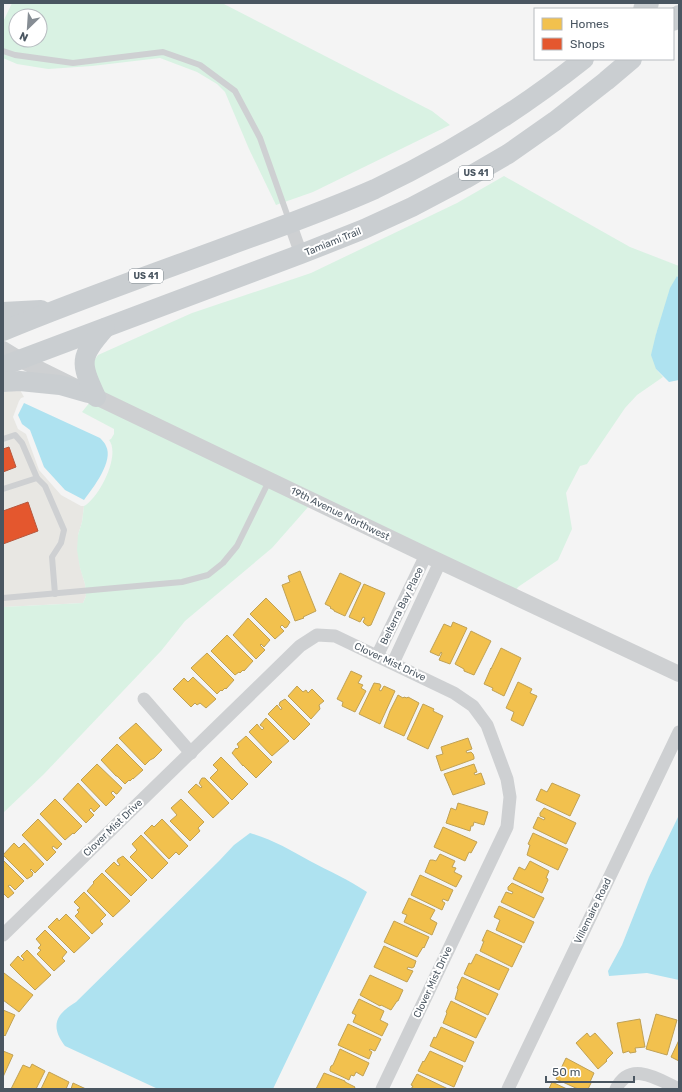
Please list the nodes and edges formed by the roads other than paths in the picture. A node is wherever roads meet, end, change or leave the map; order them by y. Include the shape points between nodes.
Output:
1 (3, 51) edge
2 (583, 60) edge
3 (631, 60) edge
4 (290, 223) junction
5 (301, 254) junction
6 (54, 310) junction
7 (3, 312) edge
8 (105, 327) junction
9 (3, 331) edge
10 (3, 349) edge
11 (12, 363) edge
12 (3, 382) edge
13 (92, 395) junction
14 (3, 439) edge
15 (37, 478) junction
16 (270, 480) junction
17 (3, 489) edge
18 (433, 559) junction
19 (55, 594) junction
20 (3, 598) edge
21 (404, 600) junction
22 (419, 607) junction
23 (378, 656) junction
24 (393, 663) junction
25 (679, 674) edge
26 (144, 699) dead end
27 (679, 732) edge
28 (191, 753) junction
29 (3, 935) edge
30 (382, 1089) edge
31 (508, 1089) edge
32 (616, 1089) edge
33 (679, 1089) edge

1 - 4 lane via 15,55 73,62 163,52 200,65 235,92 260,138
2 - 4 main road, US 41 via 530,99 463,143 375,189
3 - 5 main road, Tamiami Trail / US 41 via 555,121 471,176 412,207
4 - 5 street
4 - 6 main road, US 41
5 - 8 main road, Tamiami Trail / US 41
6 - 7 main road
6 - 9 main road, US 41
8 - 11 main road, Tamiami Trail / US 41
8 - 13 main road via 85,354 84,364
10 - 11 street, 19th Avenue Northwest
11 - 13 street, 19th Avenue Northwest
12 - 13 main road via 60,385
13 - 16 street, 19th Avenue Northwest
14 - 15 lane via 15,435 22,443
15 - 17 lane
15 - 19 lane via 45,486 64,530 61,543 52,557
16 - 18 street, 19th Avenue Northwest
16 - 19 lane via 236,546 223,563 208,575 182,582
18 - 21 street, Belterra Bay Place
18 - 22 street, Belterra Bay Place
18 - 25 street, 19th Avenue Northwest
19 - 20 lane
21 - 22 street
21 - 23 street, Belterra Bay Place
22 - 24 street, Belterra Bay Place
23 - 24 street, Clover Mist Drive
23 - 28 street, Clover Mist Drive via 335,636 317,635 300,646
24 - 30 street, Clover Mist Drive via 454,693 473,706 487,725 507,779 510,797 507,827
26 - 28 street
27 - 31 street, Villemaire Road
28 - 29 street, Clover Mist Drive
32 - 33 street via 625,1078 635,1073 648,1074

